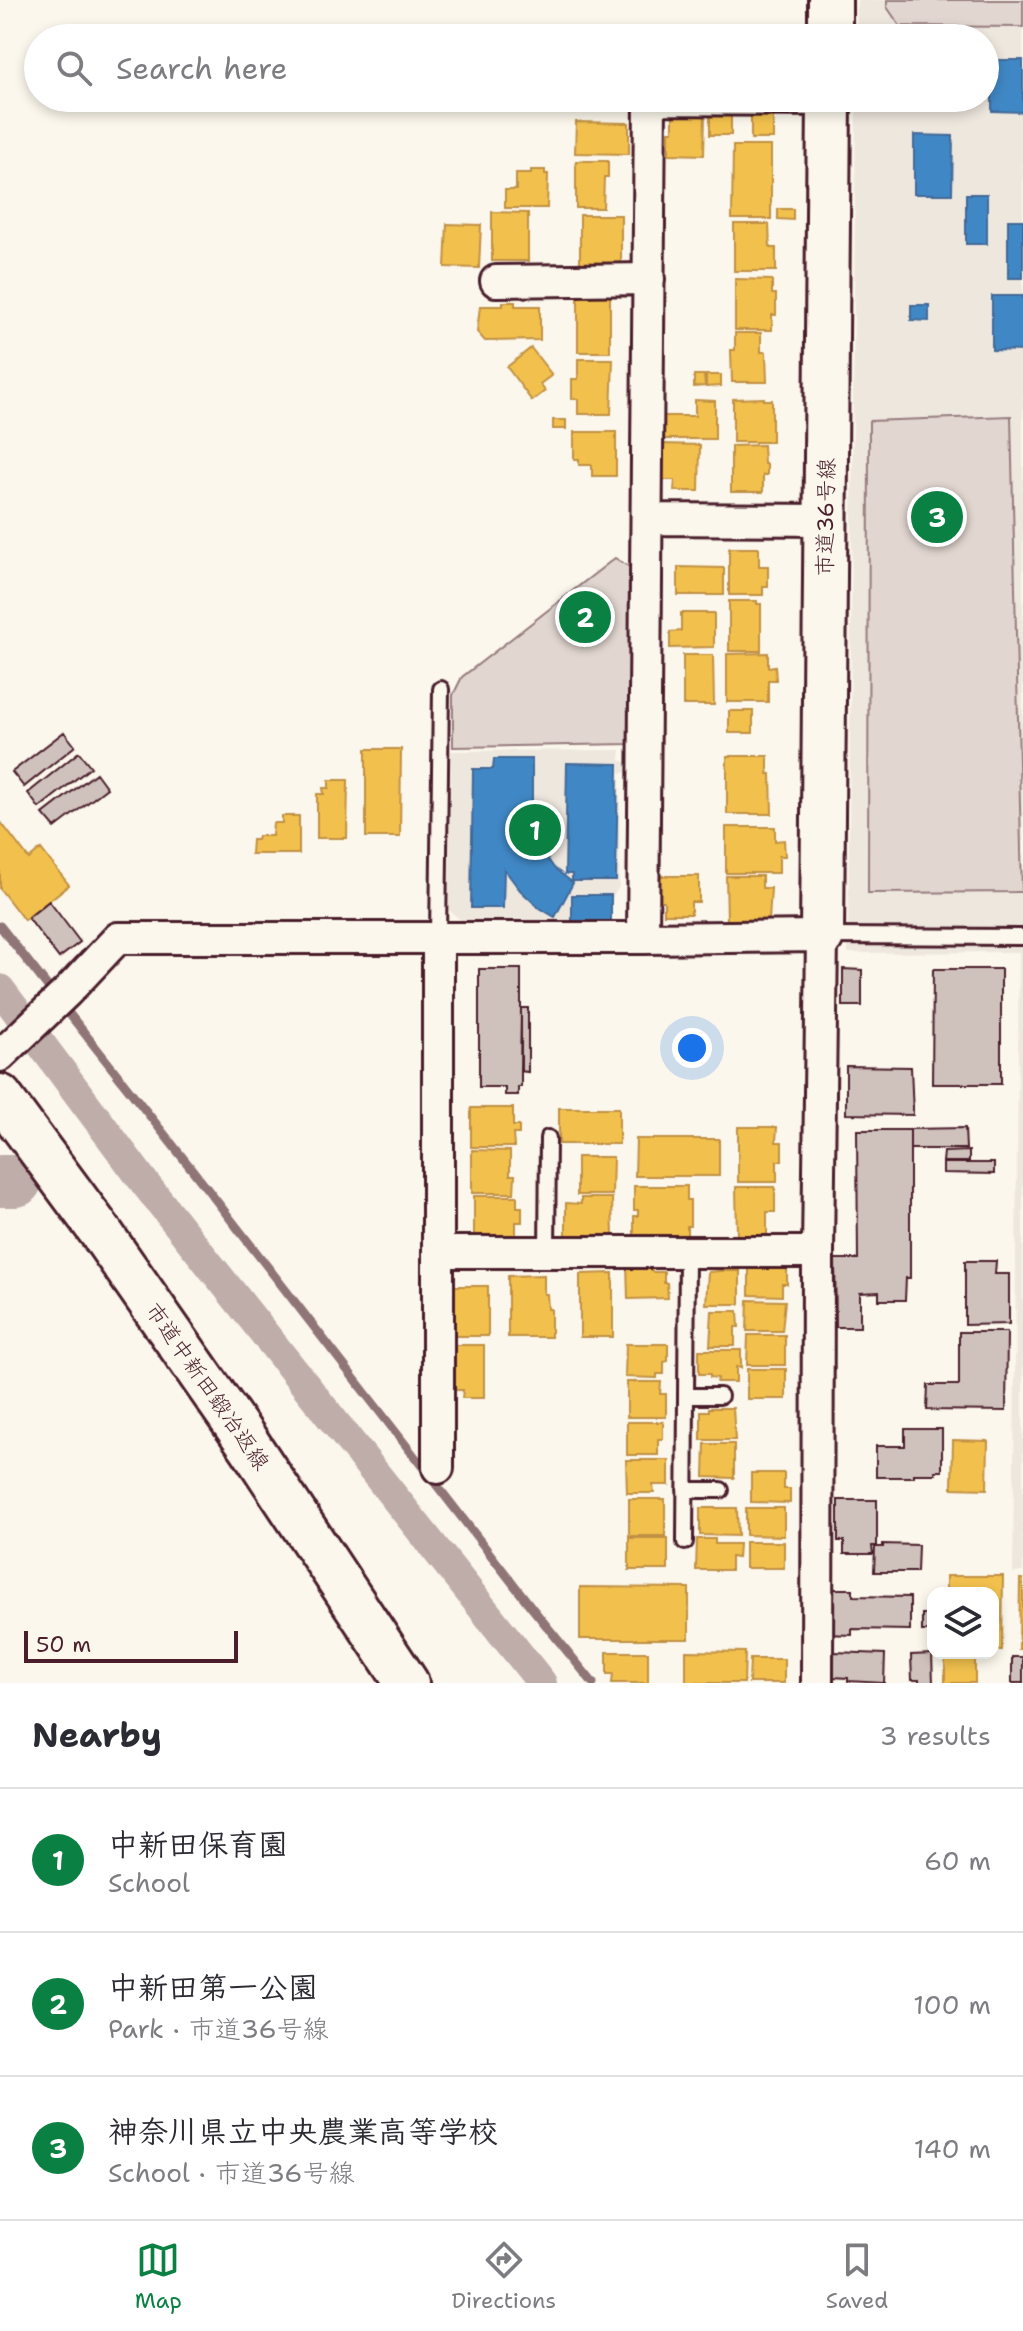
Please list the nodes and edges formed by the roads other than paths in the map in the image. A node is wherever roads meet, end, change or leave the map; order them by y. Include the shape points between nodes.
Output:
1 (830, 0) edge
2 (830, 24) edge
3 (650, 112) edge
4 (829, 112) edge
5 (649, 279) junction
6 (496, 281) dead end
7 (648, 519) junction
8 (825, 520) junction
9 (441, 689) dead end
10 (822, 936) junction
11 (1023, 937) edge
12 (438, 938) junction
13 (643, 938) junction
14 (6, 1050) edge
15 (0, 1096) edge
16 (548, 1138) dead end
17 (439, 1252) junction
18 (547, 1252) junction
19 (687, 1252) junction
20 (818, 1252) junction
21 (686, 1396) junction
22 (720, 1396) dead end
23 (438, 1468) dead end
24 (685, 1490) junction
25 (721, 1490) dead end
26 (685, 1542) dead end
27 (407, 1683) edge
28 (817, 1683) edge

1 - 2 street
3 - 5 street
4 - 8 street, 市道36号線
5 - 6 street
5 - 7 street
7 - 8 street
7 - 13 street
8 - 10 street, 市道36号線
9 - 12 lane
10 - 11 lane
10 - 13 street
10 - 20 street
12 - 13 street
12 - 14 street via 118,938
12 - 17 street
15 - 27 street, 市道中新田鍛冶返線 via 242,1434
16 - 18 lane
17 - 18 street
17 - 23 street
18 - 19 street
19 - 20 street
19 - 21 lane
20 - 28 street
21 - 22 lane
21 - 24 lane
24 - 25 lane
24 - 26 lane

